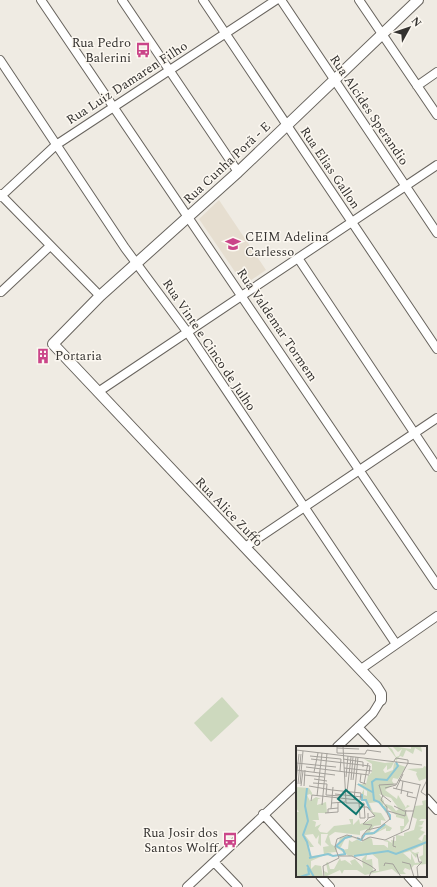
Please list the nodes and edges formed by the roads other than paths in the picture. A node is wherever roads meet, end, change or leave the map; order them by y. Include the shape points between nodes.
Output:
1 (41, 0) edge
2 (122, 0) edge
3 (203, 0) edge
4 (276, 0) edge
5 (281, 0) edge
6 (360, 0) edge
7 (418, 0) edge
8 (225, 33) junction
9 (382, 34) junction
10 (0, 60) edge
11 (169, 70) junction
12 (437, 72) edge
13 (334, 80) junction
14 (417, 86) junction
15 (113, 107) junction
16 (437, 115) edge
17 (286, 126) junction
18 (56, 145) junction
19 (437, 165) edge
20 (238, 172) junction
21 (405, 186) junction
22 (0, 196) edge
23 (189, 216) junction
24 (352, 223) junction
25 (437, 233) edge
26 (50, 246) junction
27 (298, 258) junction
28 (137, 262) junction
29 (1, 292) edge
30 (242, 295) junction
31 (100, 296) junction
32 (188, 333) junction
33 (53, 344) joint
34 (437, 349) edge
35 (98, 392) junction
36 (437, 418) edge
37 (415, 433) junction
38 (437, 467) edge
39 (359, 470) junction
40 (304, 507) junction
41 (245, 547) junction
42 (437, 585) edge
43 (437, 616) edge
44 (396, 644) junction
45 (361, 669) junction
46 (381, 700) joint
47 (358, 727) junction
48 (338, 746) edge
49 (376, 746) edge
50 (296, 785) edge
51 (427, 799) edge
52 (437, 810) edge
53 (263, 814) junction
54 (296, 850) edge
55 (214, 862) junction
56 (321, 877) edge
57 (409, 877) edge
58 (187, 887) edge
59 (238, 887) edge
60 (330, 887) edge
61 (418, 887) edge

1 - 15 street, Rua Valdemar Tormem
2 - 11 street
3 - 8 street, Rua Elias Gallon
4 - 8 street, Rua Luiz Damaren Filho
5 - 13 street, Rua Alcides Sperandio
6 - 9 street
7 - 9 street, Rua Cunha Porã - E
8 - 11 street, Rua Luiz Damaren Filho
8 - 17 street, Rua Elias Gallon
9 - 13 street, Rua Cunha Porã - E
9 - 14 street
10 - 18 street, Rua Vinte e Cinco de Julho
11 - 15 street, Rua Luiz Damaren Filho
11 - 20 street
12 - 14 street
13 - 17 street, Rua Cunha Porã - E
13 - 21 street, Rua Alcides Sperandio
14 - 16 street
15 - 18 street, Rua Luiz Damaren Filho
15 - 23 street, Rua Valdemar Tormem
17 - 20 street, Rua Cunha Porã - E
17 - 24 street, Rua Elias Gallon
18 - 22 street, Rua Luiz Damaren Filho
18 - 28 street, Rua Vinte e Cinco de Julho
19 - 21 street
20 - 23 street, Rua Cunha Porã - E
21 - 24 street
21 - 25 street, Rua Alcides Sperandio
22 - 26 street
23 - 28 street, Rua Cunha Porã - E
23 - 30 street, Rua Valdemar Tormem
24 - 27 street
24 - 34 street, Rua Elias Gallon
26 - 29 street
26 - 31 street
27 - 30 street
27 - 37 street
28 - 31 street, Rua Cunha Porã - E
28 - 32 street, Rua Vinte e Cinco de Julho
30 - 32 street
30 - 39 street, Rua Valdemar Tormem
31 - 33 street, Rua Cunha Porã - E
32 - 35 street
32 - 40 street, Rua Vinte e Cinco de Julho
33 - 35 street, Rua Alice Zuffo
35 - 41 street, Rua Alice Zuffo
36 - 37 street
37 - 38 street
37 - 39 street
39 - 40 street
39 - 42 street, Rua Valdemar Tormem
40 - 41 street
40 - 44 street, Rua Vinte e Cinco de Julho
41 - 45 street, Rua Alice Zuffo
43 - 44 street
44 - 45 street
45 - 46 street, Rua Alice Zuffo via 376,686 381,694
46 - 47 street via 378,707
47 - 48 street
47 - 49 street
50 - 53 street
51 - 52 street
53 - 54 street
53 - 55 street
55 - 58 street
55 - 59 street
56 - 60 street
57 - 61 street

